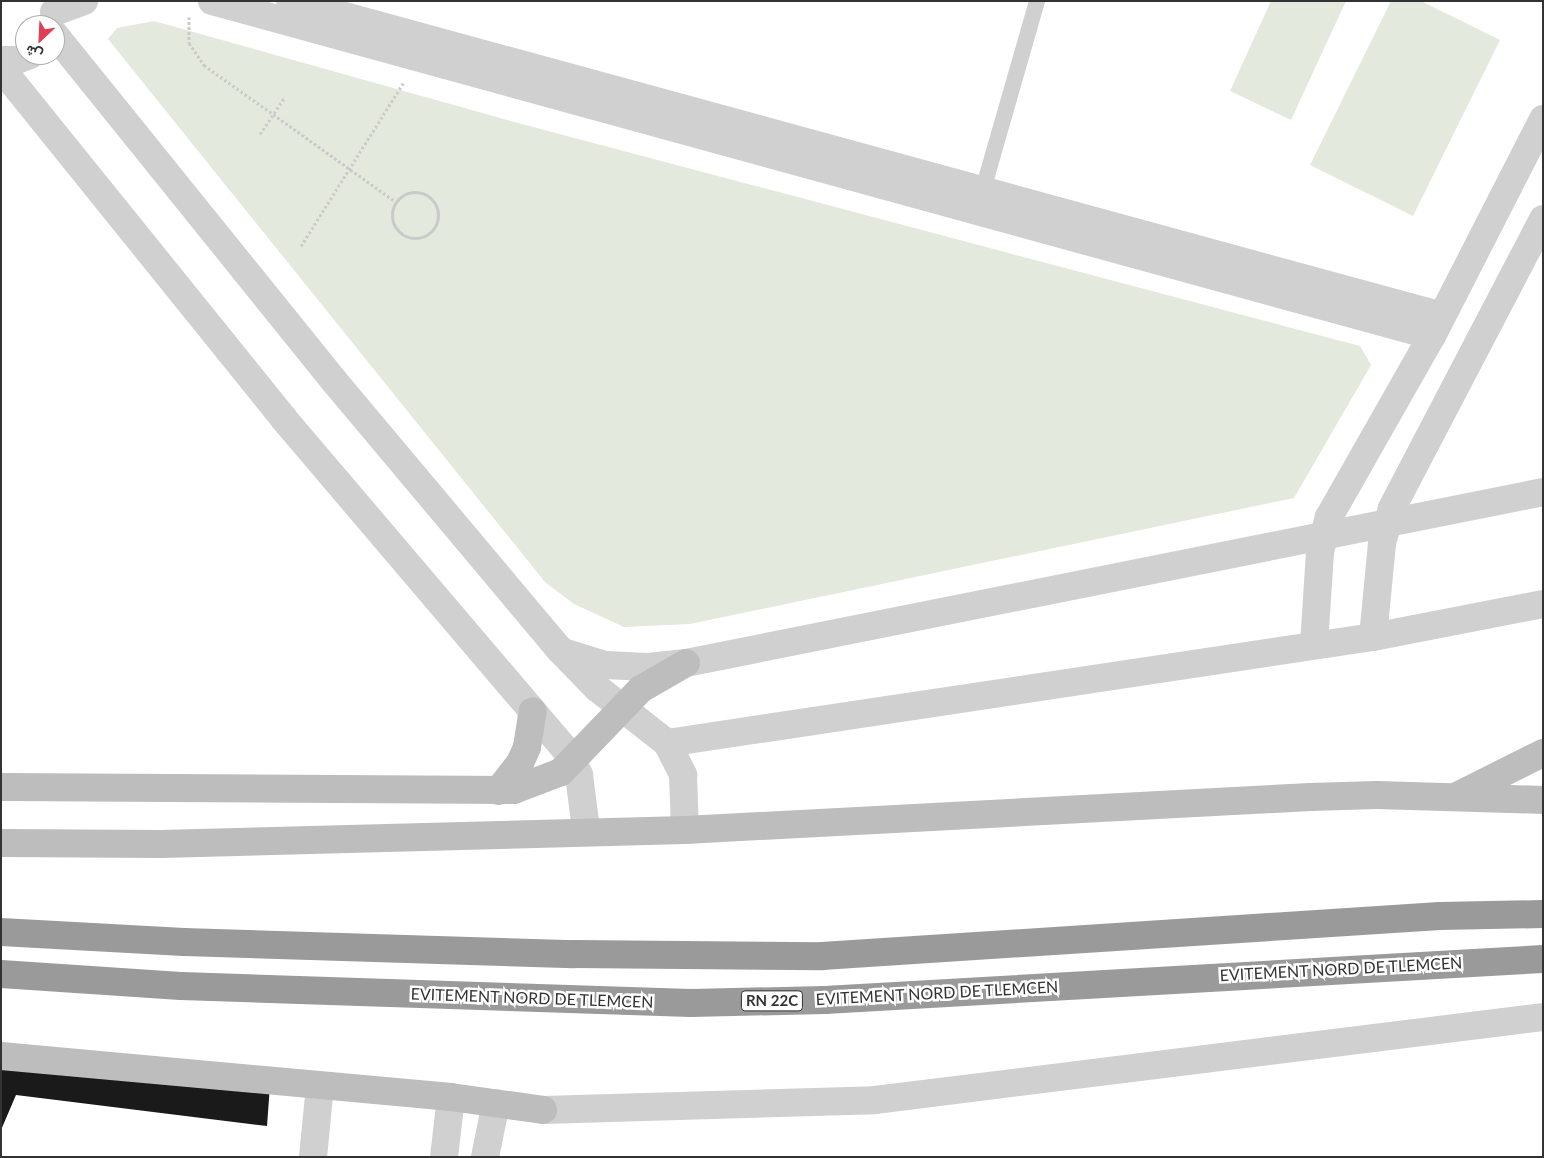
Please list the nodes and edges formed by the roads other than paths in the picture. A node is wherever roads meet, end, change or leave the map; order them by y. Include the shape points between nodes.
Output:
1 (84, 1) edge
2 (290, 1) edge
3 (1037, 1) edge
4 (201, 5) edge
5 (53, 13) edge
6 (1, 60) edge
7 (15, 60) edge
8 (1, 68) edge
9 (1543, 119) edge
10 (982, 193) junction
11 (1543, 219) edge
12 (1437, 326) junction
13 (1543, 492) edge
14 (1386, 524) junction
15 (1324, 534) junction
16 (1543, 604) edge
17 (1373, 637) junction
18 (1314, 646) junction
19 (560, 650) junction
20 (686, 663) junction
21 (621, 706) junction
22 (533, 711) junction
23 (667, 743) junction
24 (1543, 753) edge
25 (573, 762) junction
26 (1, 787) edge
27 (498, 791) junction
28 (1456, 796) junction
29 (1543, 800) edge
30 (586, 830) junction
31 (685, 830) junction
32 (1, 843) edge
33 (1543, 914) edge
34 (1, 932) edge
35 (1543, 959) edge
36 (1, 974) edge
37 (1543, 1017) edge
38 (1, 1056) edge
39 (320, 1086) junction
40 (451, 1097) junction
41 (496, 1103) junction
42 (543, 1110) joint
43 (491, 1153) edge
44 (313, 1157) edge
45 (444, 1157) edge

1 - 5 street
2 - 10 street
3 - 10 lane
4 - 12 street via 419,58
5 - 19 street via 335,382
6 - 7 street
8 - 22 street via 284,419
9 - 12 street
10 - 12 street
11 - 14 street
12 - 15 street via 1336,502
13 - 14 street
14 - 15 street
14 - 17 street
15 - 18 street
15 - 20 street
16 - 17 street
17 - 18 street
18 - 23 street
19 - 20 street via 605,666 648,667
19 - 21 street via 590,682
20 - 21 main road via 662,674
21 - 23 street
21 - 25 main road
22 - 25 street
22 - 27 main road via 532,729 524,755
23 - 31 street via 683,775
24 - 28 main road
25 - 27 main road via 546,780
25 - 30 street via 582,789
26 - 27 main road
28 - 29 main road
28 - 31 main road via 1310,797
30 - 31 main road
30 - 32 main road via 161,844
33 - 34 highway via 1440,916 822,956 574,954 204,943
35 - 36 highway, EVITEMENT NORD DE TLEMCEN / RN 22C via 825,1000 691,1003 181,986
37 - 42 street via 875,1100
38 - 39 main road
39 - 40 main road
39 - 44 street
40 - 41 main road
40 - 45 street
41 - 42 main road
41 - 43 street

